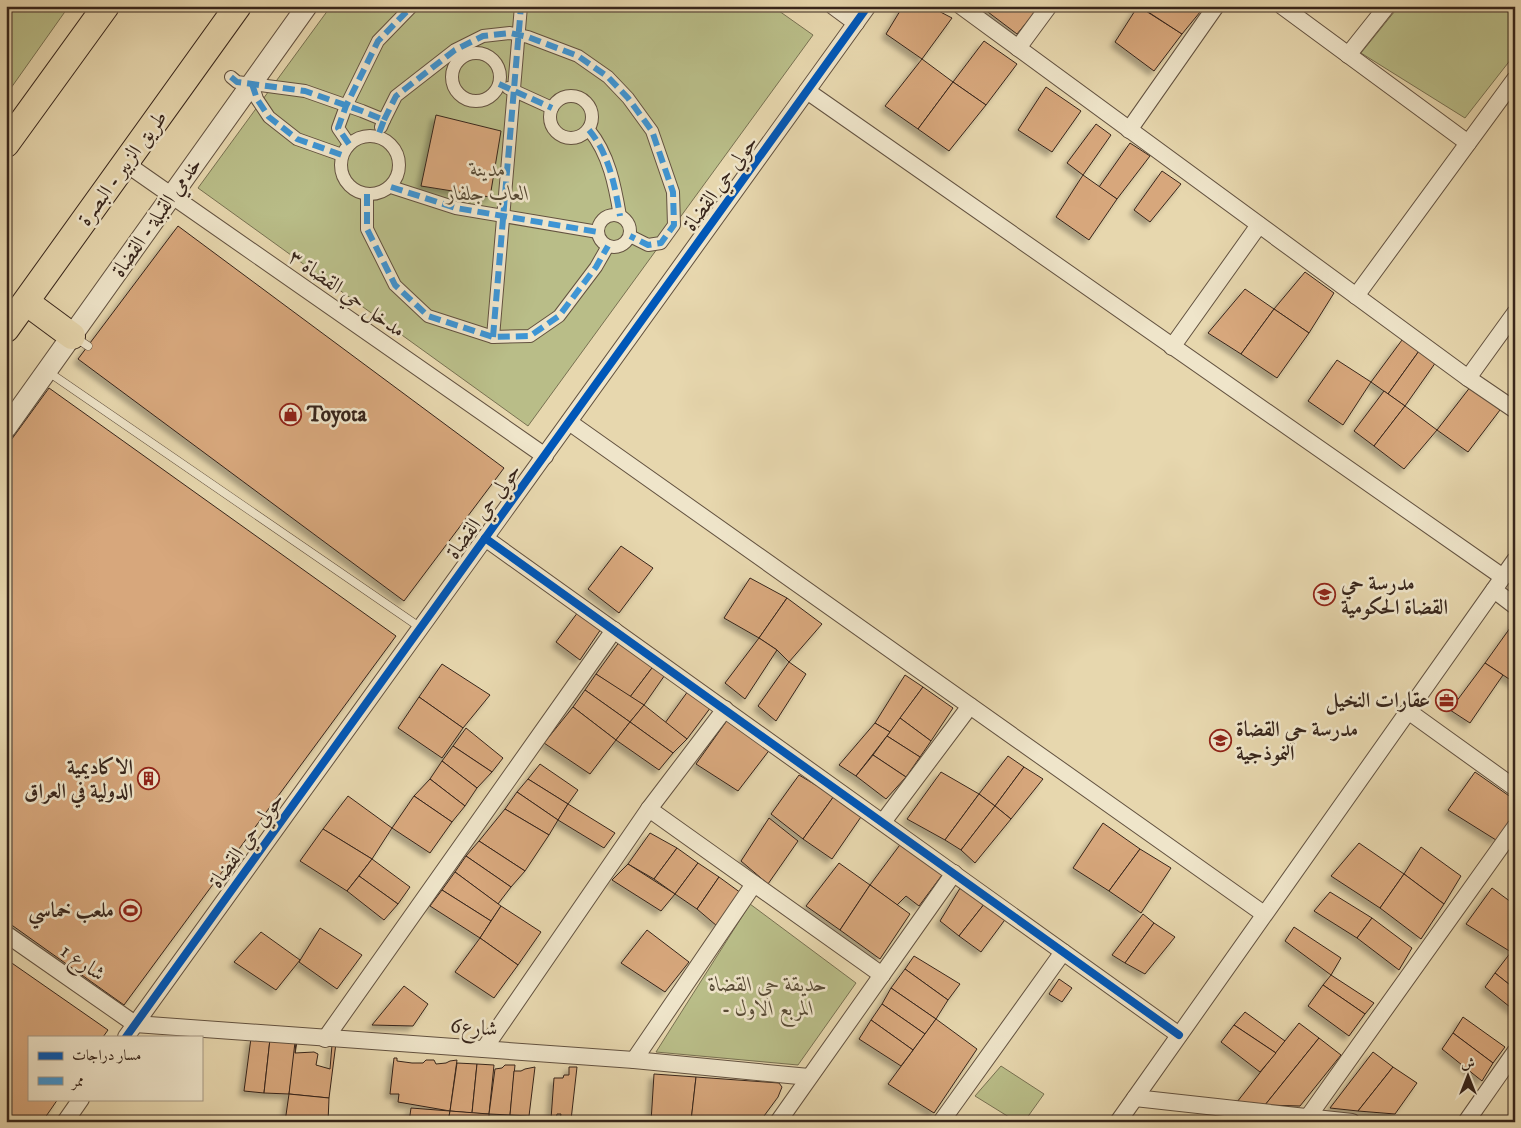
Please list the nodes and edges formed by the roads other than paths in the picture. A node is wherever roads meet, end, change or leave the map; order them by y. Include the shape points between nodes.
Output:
1 (106, 6) edge
2 (238, 6) edge
3 (306, 6) edge
4 (412, 6) edge
5 (521, 6) edge
6 (832, 6) edge
7 (868, 6) edge
8 (961, 6) edge
9 (1049, 6) edge
10 (1216, 6) edge
11 (1282, 6) edge
12 (1387, 6) edge
13 (856, 23) junction
14 (518, 35) junction
15 (1018, 48) junction
16 (1348, 55) junction
17 (231, 77) dead end
18 (1515, 79) edge
19 (252, 84) junction
20 (499, 84) dead end
21 (514, 90) junction
22 (807, 91) junction
23 (346, 106) junction
24 (552, 108) junction
25 (384, 120) junction
26 (588, 130) junction
27 (1129, 130) junction
28 (378, 136) junction
29 (1468, 143) junction
30 (6, 144) edge
31 (349, 144) junction
32 (342, 155) junction
33 (125, 163) junction
34 (391, 187) junction
35 (367, 194) junction
36 (171, 196) junction
37 (503, 216) junction
38 (620, 216) junction
39 (1259, 224) junction
40 (598, 232) junction
41 (630, 236) junction
42 (608, 246) junction
43 (1356, 296) junction
44 (26, 302) junction
45 (1515, 313) edge
46 (6, 329) edge
47 (493, 336) junction
48 (80, 341) junction
49 (1172, 347) junction
50 (47, 371) junction
51 (1468, 378) junction
52 (1515, 410) edge
53 (569, 422) junction
54 (6, 428) edge
55 (544, 456) junction
56 (485, 538) junction
57 (1515, 560) edge
58 (1498, 584) junction
59 (1515, 606) edge
60 (421, 628) junction
61 (614, 630) junction
62 (970, 706) junction
63 (725, 709) junction
64 (1408, 711) junction
65 (1515, 788) edge
66 (649, 809) junction
67 (883, 822) junction
68 (1515, 827) edge
69 (954, 873) junction
70 (754, 884) junction
71 (1264, 914) junction
72 (6, 934) edge
73 (1063, 952) junction
74 (882, 975) junction
75 (131, 1031) edge
76 (1179, 1035) junction
77 (326, 1039) junction
78 (484, 1049) junction
79 (1515, 1052) edge
80 (634, 1060) junction
81 (809, 1077) junction
82 (1134, 1098) junction
83 (80, 1100) edge
84 (1308, 1117) junction
85 (65, 1122) edge
86 (778, 1122) edge
87 (941, 1122) edge
88 (1118, 1122) edge
89 (1352, 1122) edge
90 (1466, 1122) edge

1 - 30 highway
2 - 33 highway, طريق الزبير - البصرة
3 - 19 street, خدمي القبلة - القضاة
4 - 23 street via 378,41
5 - 14 street
6 - 13 street
7 - 13 street, حولي حي القضاة
8 - 15 street
9 - 15 street
10 - 27 street
11 - 16 street
12 - 16 street
13 - 22 street, حولي حي القضاة
14 - 21 street
14 - 25 street via 483,36 455,50 396,96
14 - 41 street via 578,56 608,77 652,130 673,192 674,225 661,243 648,244
15 - 27 street
16 - 29 street
17 - 19 street via 237,82
18 - 29 street
19 - 23 street via 304,91
19 - 32 street via 269,117 297,139
19 - 36 street, خدمي القبلة - القضاة
20 - 21 street
21 - 24 street
21 - 37 street
22 - 49 street
22 - 53 street, حولي حي القضاة
23 - 25 street
23 - 31 street via 338,128
24 - 26 street via 552,128 560,136 580,137
24 - 26 street via 558,100 570,95 582,98 591,107 593,119
25 - 28 street
26 - 38 street via 596,139 613,176
27 - 39 street
28 - 31 street via 368,135
28 - 34 street via 395,148 399,158 400,168
29 - 43 street
31 - 32 street
32 - 35 street via 342,176 356,191
33 - 36 street, مدخل حي القضاة ٣
33 - 44 highway, طريق الزبير - البصرة
34 - 35 street
34 - 37 street via 456,208
35 - 47 street via 367,229 394,286 428,316
36 - 48 street, خدمي القبلة - القضاة
36 - 55 street, مدخل حي القضاة ٣
37 - 40 street
37 - 47 street
38 - 40 street via 605,218
38 - 41 street via 630,227
39 - 43 street
39 - 49 street
40 - 42 street
41 - 42 street via 617,248
42 - 47 street via 559,316 530,336
43 - 51 street
44 - 46 highway, طريق الزبير - البصرة
44 - 48 highway
45 - 51 street
48 - 50 street, خدمي القبلة - القضاة
49 - 58 street
50 - 54 street, خدمي القبلة - القضاة
50 - 60 lane
51 - 52 street
53 - 55 street, حولي حي القضاة
53 - 62 street
55 - 56 street, حولي حي القضاة
56 - 60 street, حولي حي القضاة
56 - 61 street
57 - 58 street
58 - 59 street
58 - 64 street
60 - 75 street, حولي حي القضاة
61 - 63 street
61 - 77 street
62 - 67 street
62 - 71 street
63 - 66 street
63 - 67 street
64 - 65 street
64 - 71 street
66 - 70 street
66 - 78 street
67 - 69 street
68 - 84 street
69 - 73 street
69 - 74 street
70 - 74 street
70 - 80 street
71 - 76 street
72 - 75 street, شارع 1
73 - 76 street
73 - 87 street
74 - 81 street
75 - 77 street, شارع6
76 - 82 street
77 - 78 street, شارع6
78 - 80 street, شارع6
79 - 90 street
80 - 81 street, شارع6
81 - 86 street
82 - 84 street
82 - 88 street
83 - 85 street
84 - 89 street

